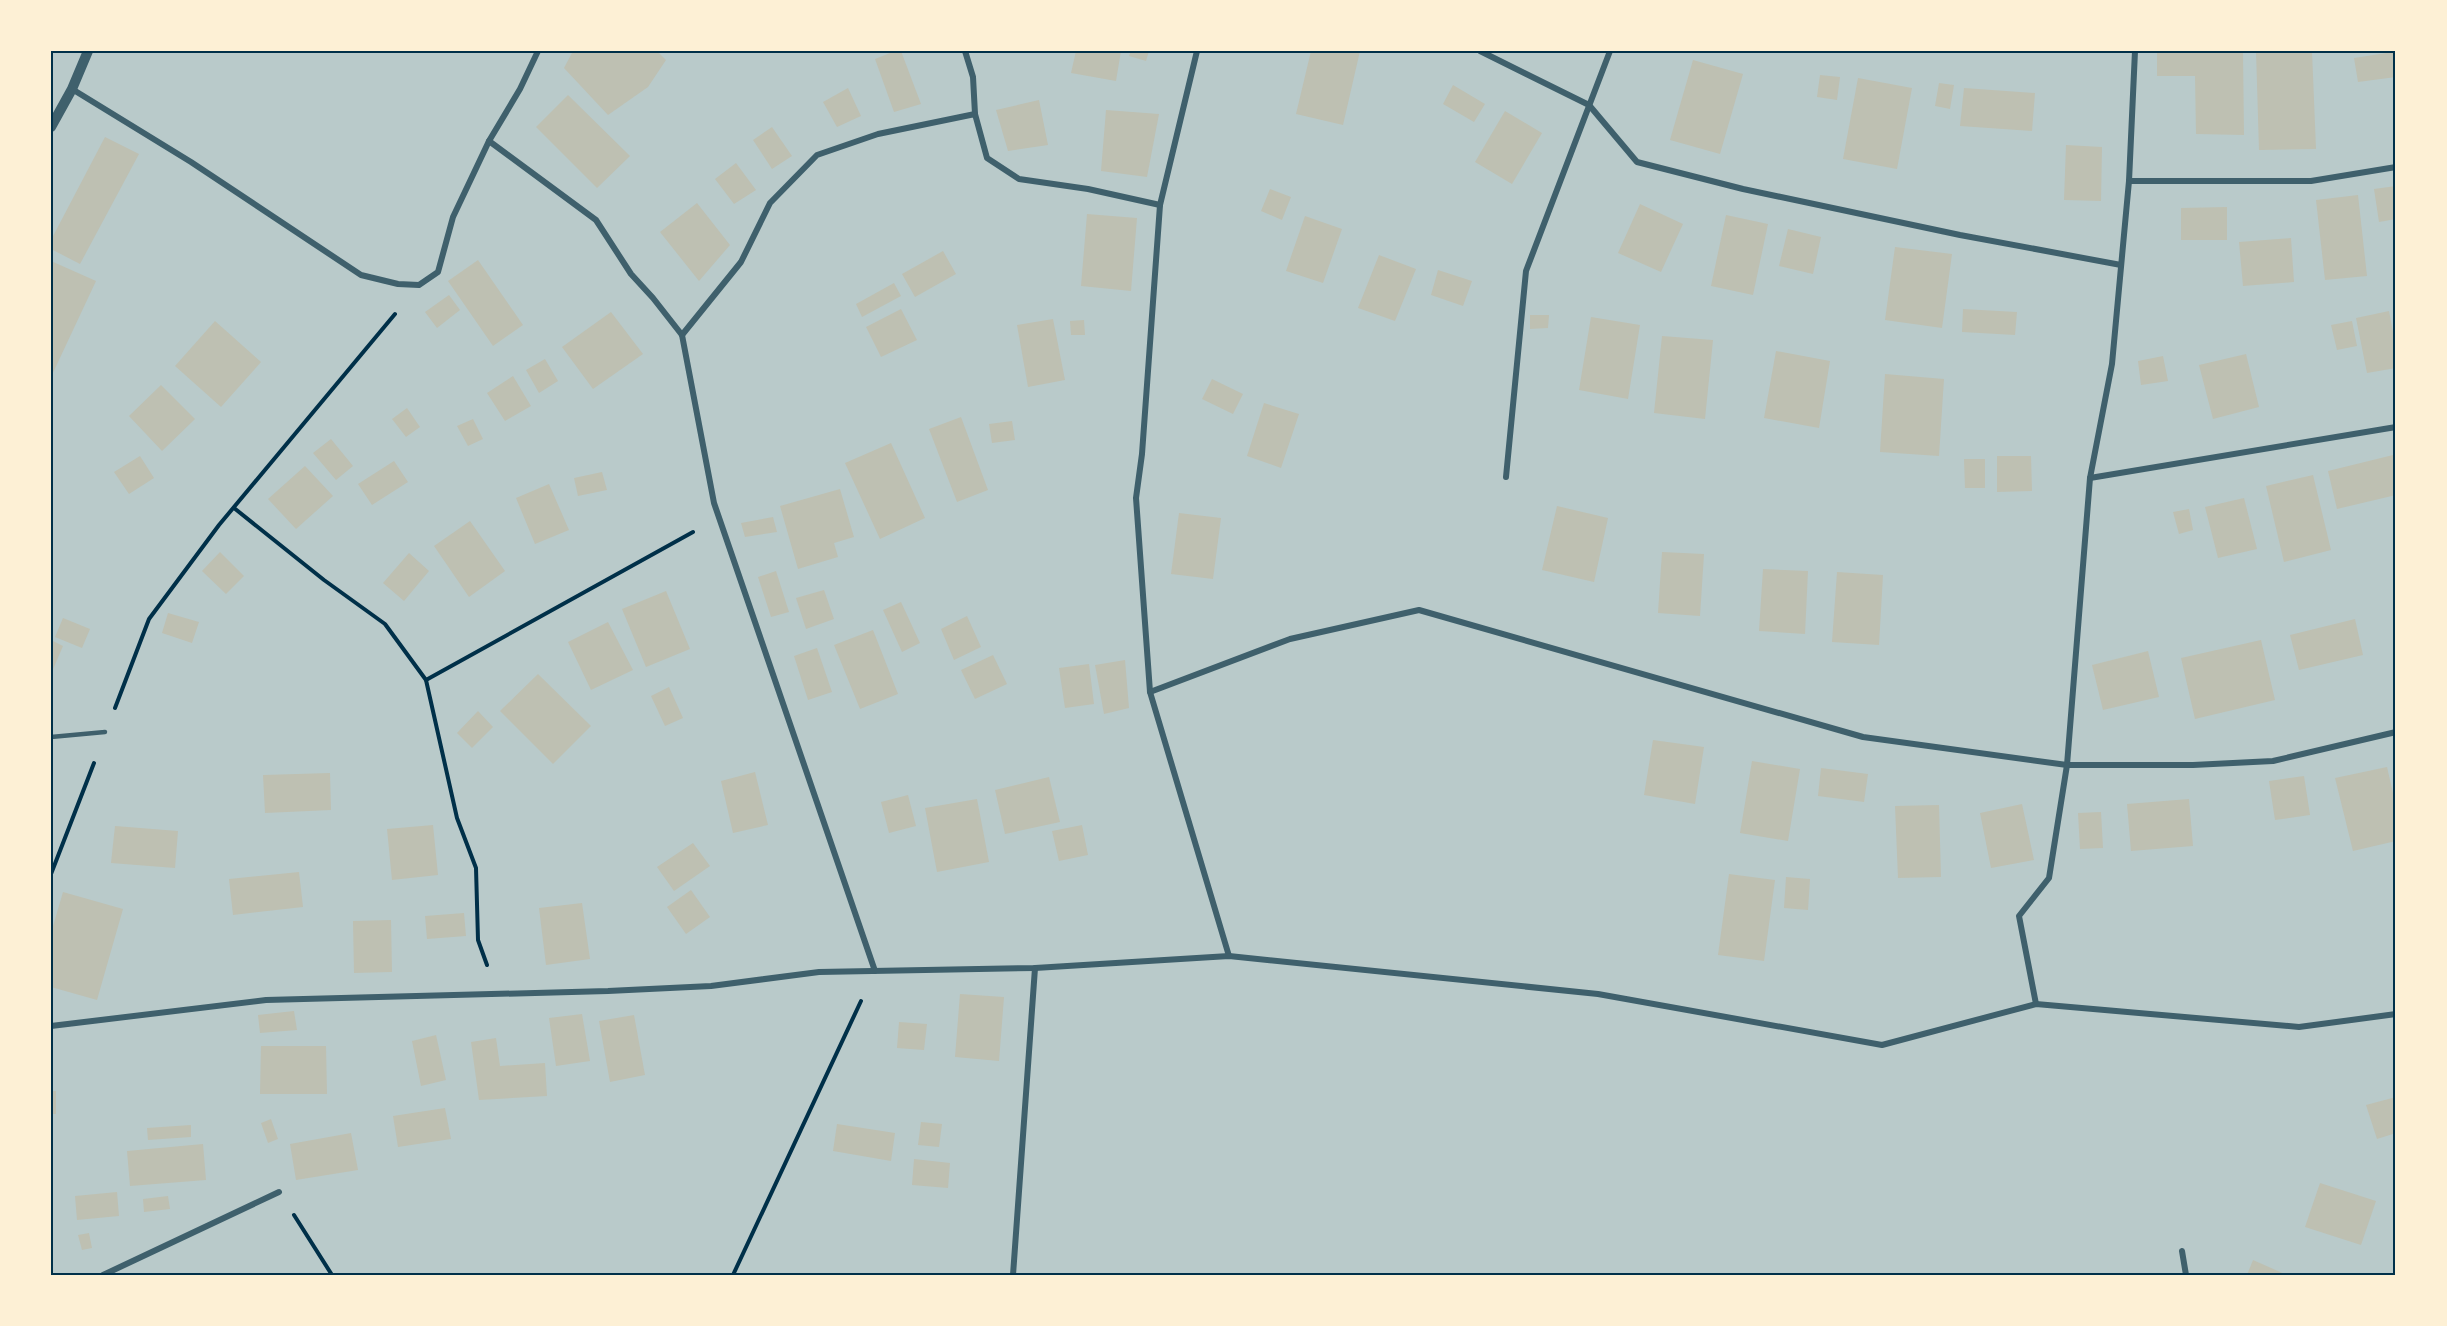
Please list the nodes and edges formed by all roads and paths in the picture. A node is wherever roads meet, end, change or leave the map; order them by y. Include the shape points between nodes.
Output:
1 (88, 51) edge
2 (538, 51) edge
3 (965, 51) edge
4 (1197, 51) edge
5 (1480, 51) edge
6 (1610, 51) edge
7 (2135, 51) edge
8 (72, 89) junction
9 (1589, 105) junction
10 (975, 114) junction
11 (51, 127) edge
12 (489, 141) junction
13 (2396, 167) edge
14 (2129, 181) junction
15 (1160, 205) junction
16 (2121, 265) junction
17 (418, 285) junction
18 (682, 335) junction
19 (2396, 427) edge
20 (1506, 477) dead end
21 (2090, 478) junction
22 (234, 508) junction
23 (720, 518) junction
24 (426, 680) junction
25 (1150, 692) junction
26 (105, 732) junction
27 (2396, 732) edge
28 (51, 736) edge
29 (2067, 765) junction
30 (51, 874) edge
31 (1229, 956) junction
32 (1035, 968) junction
33 (875, 971) junction
34 (498, 994) junction
35 (2036, 1004) junction
36 (2396, 1014) edge
37 (51, 1026) edge
38 (279, 1192) joint
39 (2182, 1251) dead end
40 (103, 1275) edge
41 (332, 1275) edge
42 (734, 1275) edge
43 (1013, 1275) edge
44 (2186, 1275) edge

1 - 8 street
2 - 12 street
3 - 10 street via 973,77
4 - 15 street
5 - 9 street
6 - 9 street
7 - 14 street
8 - 11 street
8 - 17 street via 191,162 361,275
9 - 16 street via 1637,162 1743,189
9 - 20 street via 1526,271
10 - 15 street via 987,158 1019,179
10 - 18 street via 878,134 817,155 770,203 741,262
12 - 17 street via 453,217 438,272
12 - 18 street via 596,220 631,274
13 - 14 street via 2311,181
14 - 16 street
15 - 25 street via 1136,498
16 - 21 street via 2112,364
17 - 22 path
18 - 23 street
19 - 21 street
21 - 29 street
22 - 24 path via 385,624
22 - 26 path via 149,619
23 - 24 path
23 - 33 street
24 - 34 path via 457,818 476,868 478,940
25 - 29 street via 1290,639 1419,610 1863,737
25 - 31 street
26 - 28 lane
26 - 30 path
27 - 29 street via 2273,761
29 - 35 street via 2049,878 2019,916
31 - 32 street
31 - 35 street via 1598,994 1882,1045
32 - 33 street
32 - 43 street
33 - 34 street via 819,972 711,986
33 - 42 path
34 - 37 street via 266,1000
35 - 36 street via 2299,1027
38 - 40 street
38 - 41 path
39 - 44 street

